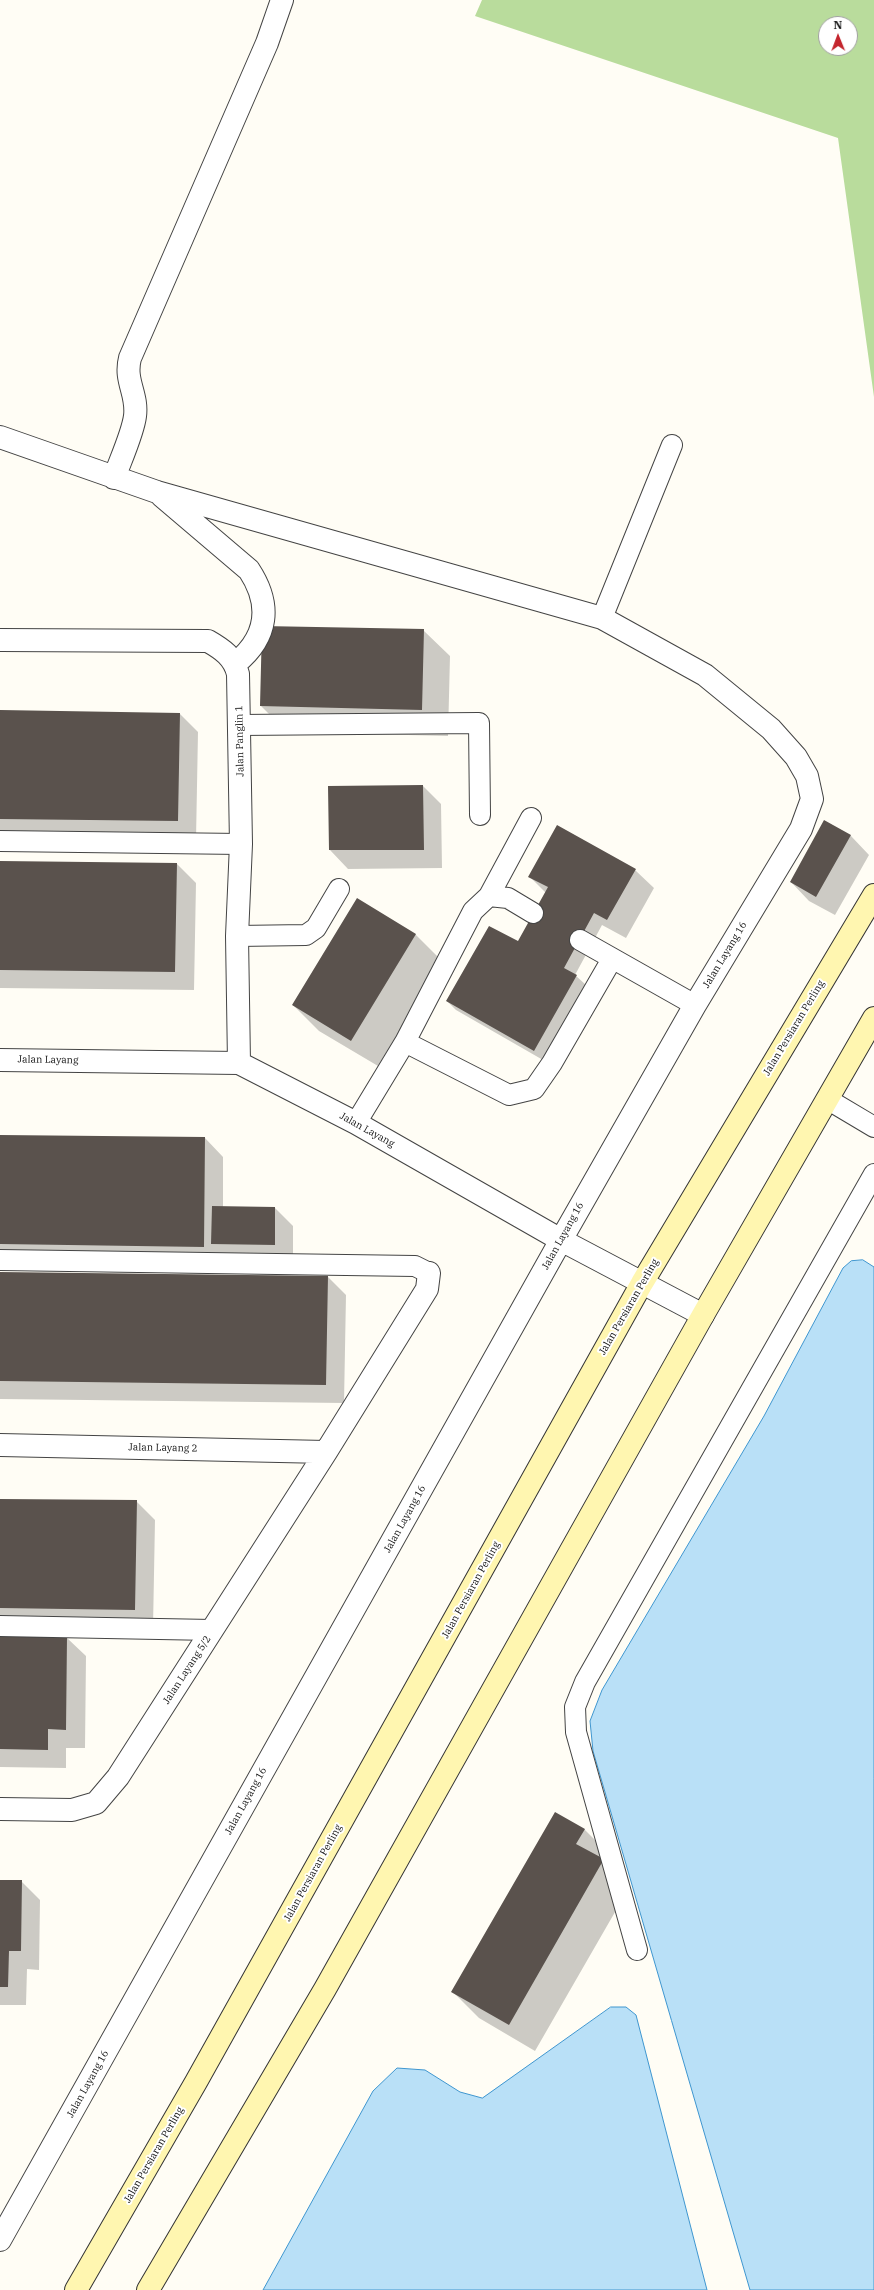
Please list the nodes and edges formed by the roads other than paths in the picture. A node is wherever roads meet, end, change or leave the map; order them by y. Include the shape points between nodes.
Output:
1 (282, 0) edge
2 (0, 437) edge
3 (672, 445) dead end
4 (114, 478) junction
5 (157, 492) junction
6 (602, 618) junction
7 (0, 640) edge
8 (236, 663) junction
9 (239, 725) junction
10 (480, 816) dead end
11 (531, 818) dead end
12 (0, 841) edge
13 (242, 844) junction
14 (339, 889) dead end
15 (874, 895) edge
16 (489, 896) junction
17 (533, 913) dead end
18 (237, 936) junction
19 (580, 940) dead end
20 (612, 958) junction
21 (695, 1005) junction
22 (874, 1018) edge
23 (405, 1042) junction
24 (0, 1060) edge
25 (240, 1063) junction
26 (826, 1099) junction
27 (356, 1123) junction
28 (874, 1127) edge
29 (874, 1174) edge
30 (561, 1240) junction
31 (0, 1260) edge
32 (429, 1273) joint
33 (642, 1283) junction
34 (703, 1316) junction
35 (0, 1445) edge
36 (326, 1452) junction
37 (0, 1626) edge
38 (212, 1630) junction
39 (0, 1809) edge
40 (637, 1950) dead end
41 (0, 2238) edge
42 (76, 2290) edge
43 (148, 2290) edge

1 - 4 street via 266,43 130,358 127,369 135,398 135,416
2 - 4 street
3 - 6 lane
4 - 5 street
5 - 6 street
5 - 8 street via 249,570 257,582 263,596 264,614 260,633 249,652
6 - 21 street, Jalan Layang 16 via 705,675 771,729 796,757 807,776 812,799 801,829
7 - 8 street via 208,641 222,649
8 - 9 street, Jalan Panglin 1
9 - 10 lane via 479,723
9 - 13 street, Jalan Panglin 1
11 - 16 lane
12 - 13 lane
13 - 18 street, Jalan Panglin 1
14 - 18 lane via 316,928 306,935
15 - 33 main road, Jalan Persiaran Perling
16 - 17 lane via 508,898
16 - 23 lane via 473,911
18 - 25 street, Jalan Panglin 1
19 - 20 lane
20 - 21 lane
20 - 23 lane via 552,1063 534,1089 508,1095
21 - 30 street, Jalan Layang 16
22 - 26 main road
23 - 27 lane
24 - 25 street, Jalan Layang
25 - 27 street, Jalan Layang
26 - 28 lane
26 - 34 main road
27 - 30 street, Jalan Layang
29 - 40 lane via 585,1682 575,1707 576,1732
30 - 33 street, Jalan Layang
30 - 41 street, Jalan Layang 16
31 - 32 lane via 415,1266
32 - 36 street, Jalan Layang 5/2 via 427,1289
33 - 34 street, Jalan Layang
33 - 42 main road, Jalan Persiaran Perling via 196,2082
34 - 43 main road via 325,1989
35 - 36 street, Jalan Layang 2
36 - 38 street, Jalan Layang 5/2
37 - 38 lane
38 - 39 street, Jalan Layang 5/2 via 118,1777 96,1803 72,1810

